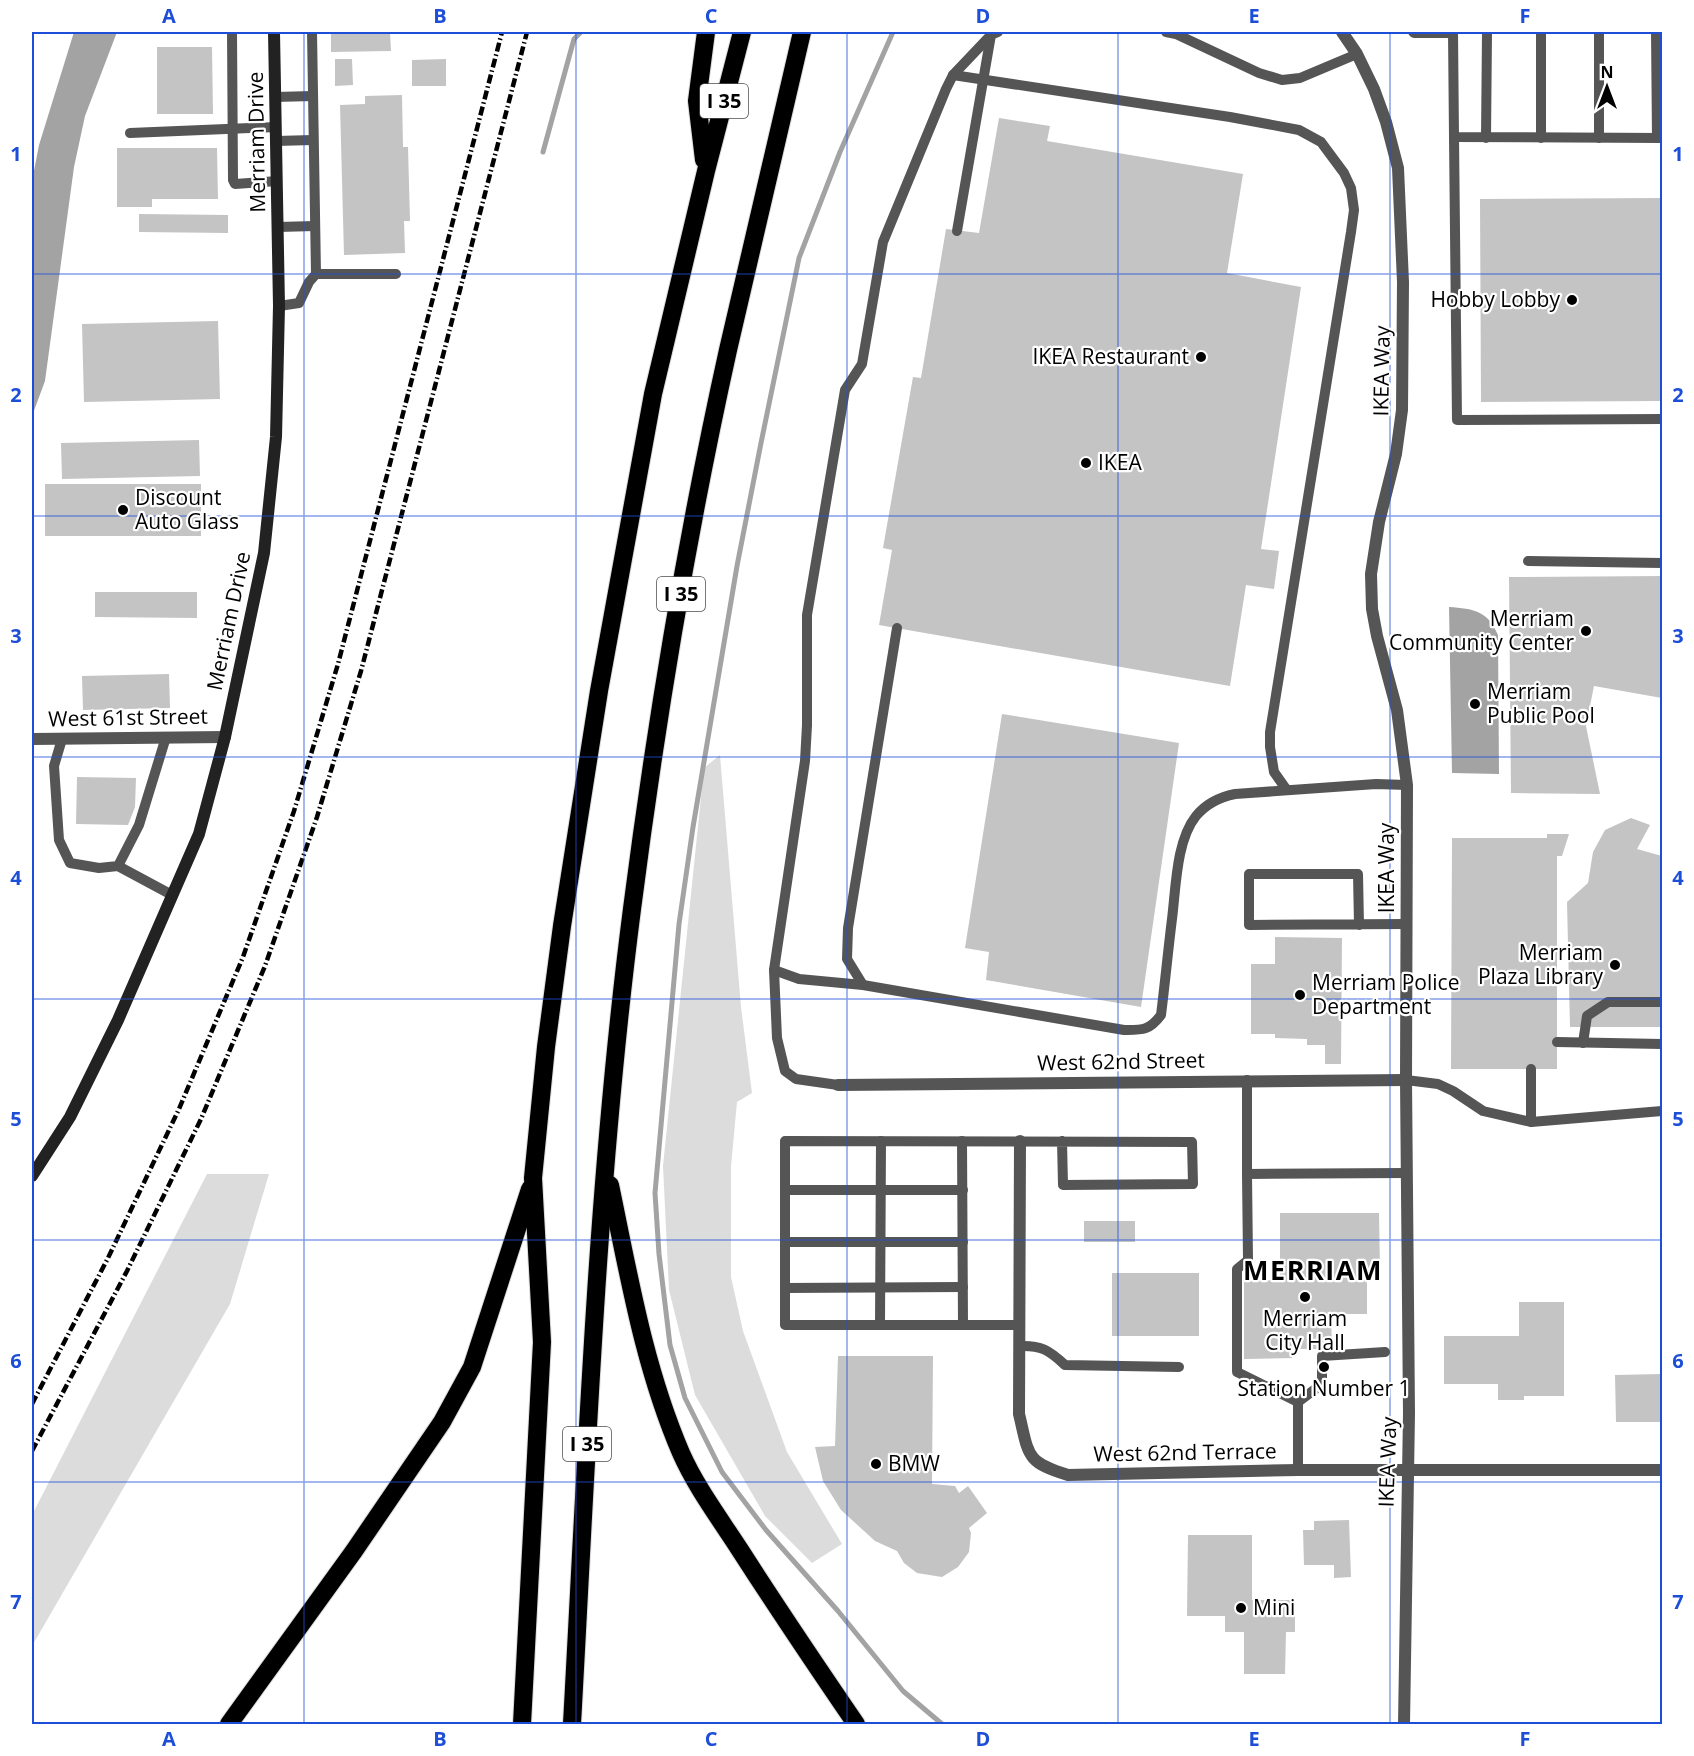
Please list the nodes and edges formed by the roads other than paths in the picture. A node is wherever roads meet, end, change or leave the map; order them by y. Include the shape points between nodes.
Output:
1 (232, 32) edge
2 (274, 32) edge
3 (312, 32) edge
4 (706, 32) edge
5 (742, 32) edge
6 (802, 32) edge
7 (1166, 32) edge
8 (1342, 32) edge
9 (1413, 32) edge
10 (1454, 32) edge
11 (1487, 32) edge
12 (1541, 32) edge
13 (1599, 32) edge
14 (1656, 32) edge
15 (994, 33) edge
16 (1357, 54) junction
17 (953, 75) junction
18 (983, 80) junction
19 (313, 96) junction
20 (275, 97) junction
21 (276, 127) junction
22 (233, 129) junction
23 (130, 133) dead end
24 (1454, 137) junction
25 (1486, 138) junction
26 (1541, 138) junction
27 (1599, 138) junction
28 (1659, 138) edge
29 (276, 141) junction
30 (313, 141) junction
31 (706, 171) junction
32 (277, 181) junction
33 (315, 226) junction
34 (278, 227) junction
35 (957, 231) dead end
36 (316, 274) junction
37 (396, 274) dead end
38 (279, 306) junction
39 (1662, 419) edge
40 (1528, 561) dead end
41 (1662, 563) edge
42 (897, 628) dead end
43 (225, 737) junction
44 (166, 738) junction
45 (32, 739) edge
46 (62, 739) junction
47 (1407, 785) junction
48 (1286, 789) junction
49 (118, 866) junction
50 (172, 895) junction
51 (1406, 924) junction
52 (1359, 925) junction
53 (774, 970) junction
54 (863, 985) junction
55 (1662, 1002) edge
56 (1557, 1042) dead end
57 (1583, 1043) junction
58 (1662, 1044) edge
59 (1531, 1069) dead end
60 (1246, 1080) junction
61 (1406, 1080) junction
62 (838, 1084) joint
63 (1662, 1111) edge
64 (1531, 1122) junction
65 (881, 1141) junction
66 (962, 1141) junction
67 (1020, 1141) junction
68 (1062, 1141) junction
69 (606, 1164) junction
70 (1407, 1173) junction
71 (1247, 1174) junction
72 (32, 1176) edge
73 (533, 1178) junction
74 (785, 1190) junction
75 (881, 1190) junction
76 (963, 1190) junction
77 (785, 1242) junction
78 (881, 1242) junction
79 (963, 1242) junction
80 (880, 1287) junction
81 (963, 1287) junction
82 (785, 1288) junction
83 (880, 1325) junction
84 (963, 1325) junction
85 (1019, 1325) junction
86 (1019, 1346) junction
87 (1385, 1352) dead end
88 (1179, 1367) dead end
89 (1298, 1402) junction
90 (1298, 1470) junction
91 (1662, 1470) edge
92 (1407, 1471) junction
93 (229, 1725) edge
94 (522, 1725) edge
95 (572, 1725) edge
96 (856, 1725) edge
97 (1404, 1725) edge

1 - 22 lane
2 - 20 main road, Merriam Drive
3 - 19 lane
4 - 31 highway via 697,101
5 - 31 highway, I 35
6 - 69 highway, I 35 via 728,352 670,652 631,913
7 - 16 lane via 1282,80 1300,78
8 - 16 street, IKEA Way
9 - 10 lane
10 - 24 lane
11 - 25 lane
12 - 26 lane
13 - 27 lane
14 - 28 lane
15 - 17 lane
15 - 18 lane
16 - 47 street, IKEA Way via 1386,122 1398,168 1403,282 1402,410 1371,574 1372,609 1397,710
17 - 18 lane
17 - 53 lane via 883,242 862,364 845,390 807,615 805,761
18 - 35 lane
18 - 48 lane via 1299,130 1321,142 1336,159 1351,188 1352,232 1270,732 1274,772
19 - 20 lane
19 - 30 lane
20 - 21 main road, Merriam Drive
21 - 22 lane
21 - 29 main road, Merriam Drive
22 - 23 lane
22 - 32 lane via 235,184
24 - 25 lane
24 - 39 lane via 1457,420
25 - 26 lane
26 - 27 lane
27 - 28 lane
29 - 30 lane
29 - 32 main road, Merriam Drive
30 - 33 lane
31 - 73 highway, I 35 via 653,394 622,555 562,926
32 - 34 main road, Merriam Drive
33 - 34 lane
33 - 36 lane
34 - 38 main road, Merriam Drive
36 - 37 lane
36 - 38 lane via 300,303
38 - 43 main road, Merriam Drive via 276,437 264,553
40 - 41 lane
42 - 54 lane via 848,928 846,959
43 - 44 street, West 61st Street
43 - 50 main road, Merriam Drive via 199,834
44 - 46 street, West 61st Street
44 - 49 lane via 139,825
45 - 46 street, West 61st Street
46 - 49 lane via 54,766 59,840 70,863 99,868
47 - 48 lane
47 - 51 street, IKEA Way
48 - 54 lane via 1222,797 1196,816 1188,829 1179,861 1161,1015 1143,1030 1124,1030
49 - 50 lane
50 - 72 main road, Merriam Drive via 118,1020 70,1117
51 - 52 lane
51 - 61 street, IKEA Way
52 - 52 lane via 1249,925 1249,874 1358,874
53 - 54 lane via 799,979
53 - 62 lane via 777,1038 785,1071 796,1079
55 - 57 lane via 1608,1002 1587,1016
56 - 57 lane
57 - 58 lane
59 - 64 lane
60 - 61 street, West 62nd Street
60 - 62 street, West 62nd Street
60 - 71 lane
61 - 64 lane via 1438,1084 1483,1111
61 - 70 street, IKEA Way
63 - 64 lane
65 - 66 lane
65 - 74 lane via 785,1141
65 - 75 lane
66 - 67 lane
66 - 76 lane
67 - 68 lane
67 - 85 street, West 62nd Terrace
68 - 68 lane via 1063,1185 1193,1184 1192,1142
69 - 95 highway, I 35
69 - 96 highway via 642,1339 660,1402 682,1456 708,1502
70 - 71 lane
70 - 92 street, IKEA Way
71 - 89 lane via 1248,1260 1237,1269 1237,1372
73 - 93 highway via 472,1367 442,1422
73 - 94 highway, I 35 via 542,1342
74 - 75 lane
74 - 77 lane
75 - 76 lane
75 - 78 lane
76 - 79 lane
77 - 78 lane
77 - 82 lane
78 - 79 lane
78 - 80 lane
79 - 81 lane
80 - 81 lane
80 - 82 lane
80 - 83 lane
81 - 84 lane
82 - 83 lane via 785,1325
83 - 84 lane
84 - 85 lane
85 - 86 street, West 62nd Terrace
86 - 88 lane via 1037,1346 1065,1365
86 - 90 street, West 62nd Terrace via 1019,1414 1028,1454 1044,1467 1068,1475
87 - 89 lane via 1322,1356 1322,1384
89 - 90 lane
90 - 92 street, West 62nd Terrace
91 - 92 street, West 62nd Terrace
92 - 97 street, IKEA Way

